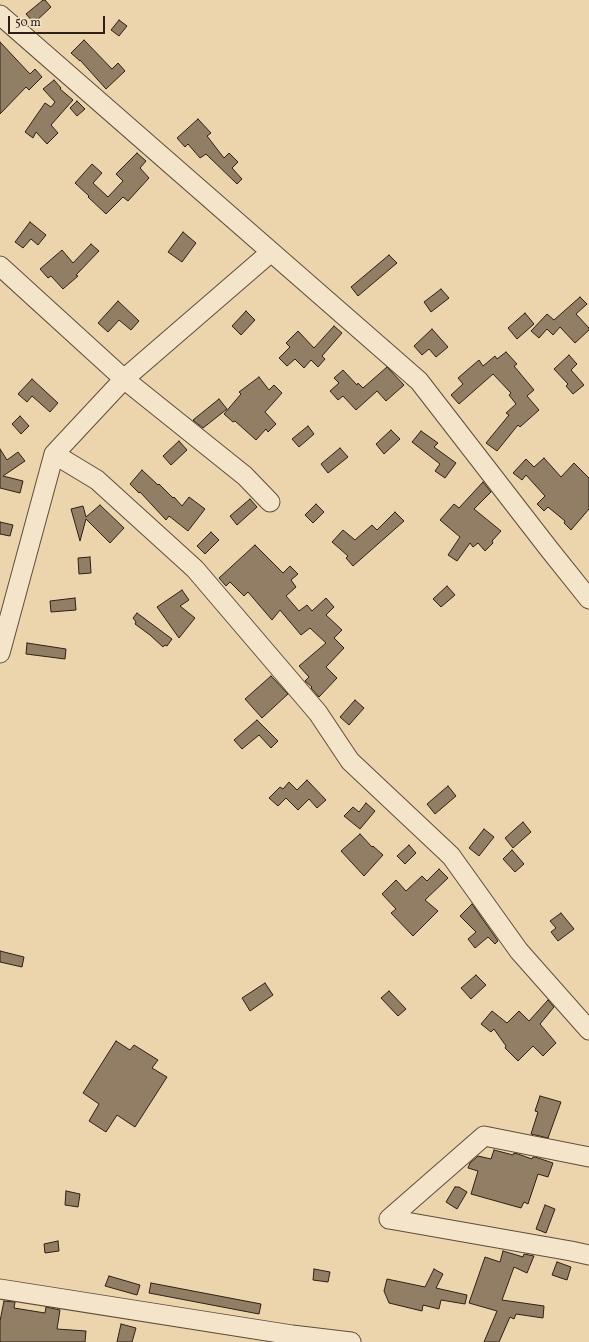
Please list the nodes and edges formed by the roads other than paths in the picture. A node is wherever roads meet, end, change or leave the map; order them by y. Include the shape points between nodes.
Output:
1 (0, 15) edge
2 (271, 252) junction
3 (0, 266) edge
4 (124, 379) junction
5 (54, 454) junction
6 (270, 502) dead end
7 (589, 599) edge
8 (0, 653) edge
9 (589, 1030) edge
10 (589, 1157) edge
11 (589, 1255) edge
12 (0, 1289) edge
13 (291, 1338) edge
14 (351, 1342) edge

1 - 2 street
2 - 4 street
2 - 7 street via 419,381
3 - 4 street
4 - 5 street
4 - 6 street via 245,476
5 - 8 street
5 - 9 street via 96,480 195,569 318,713 350,761 451,856 519,951
10 - 11 street via 484,1136 389,1219
12 - 13 street
13 - 14 street

